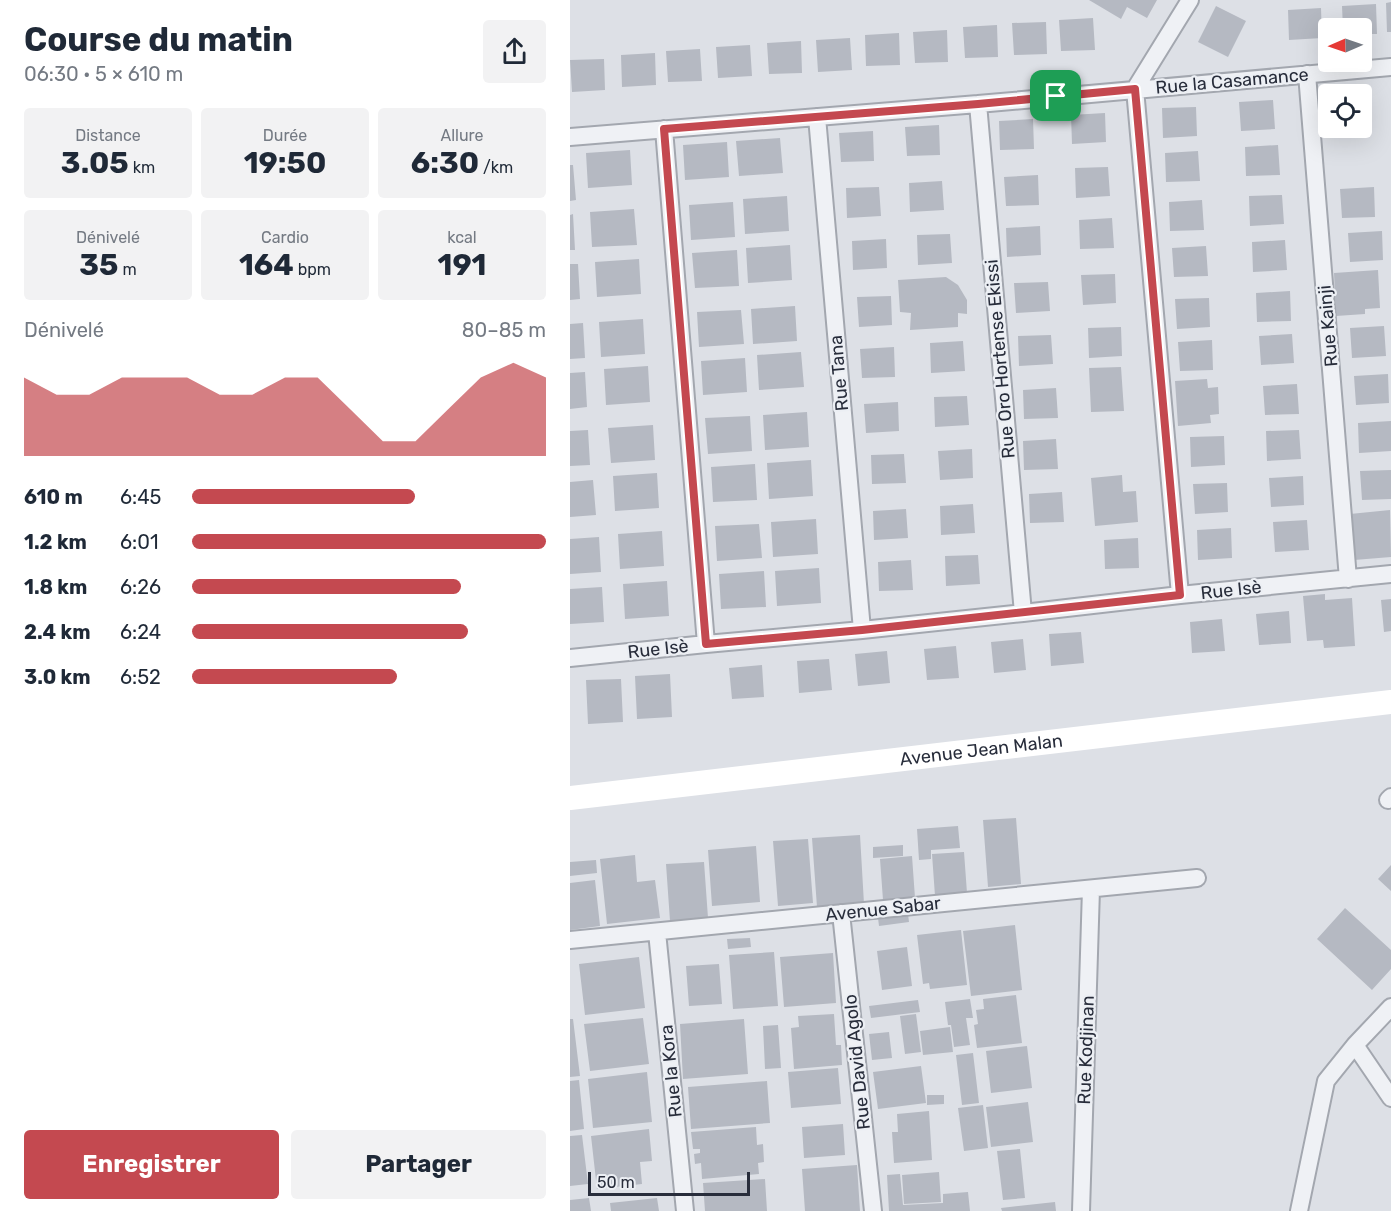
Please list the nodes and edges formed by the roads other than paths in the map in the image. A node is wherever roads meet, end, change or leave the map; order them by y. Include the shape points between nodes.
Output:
1 (1190, 0) edge
2 (1391, 67) edge
3 (1307, 74) junction
4 (1135, 89) junction
5 (978, 104) junction
6 (817, 117) junction
7 (664, 129) junction
8 (570, 137) edge
9 (1391, 574) edge
10 (1348, 579) junction
11 (1180, 595) junction
12 (1023, 613) junction
13 (862, 630) junction
14 (706, 644) junction
15 (570, 658) edge
16 (1391, 702) edge
17 (570, 798) edge
18 (1197, 878) dead end
19 (1091, 889) junction
20 (841, 913) junction
21 (657, 932) junction
22 (570, 940) edge
23 (1391, 1007) edge
24 (1355, 1045) junction
25 (1391, 1098) edge
26 (685, 1211) edge
27 (873, 1211) edge
28 (1081, 1211) edge
29 (1299, 1211) edge

1 - 4 street
2 - 3 street, Rue la Casamance
3 - 4 street, Rue la Casamance
3 - 10 street, Rue Kainji
4 - 5 street, Rue la Casamance
4 - 11 street
5 - 6 street, Rue la Casamance
5 - 12 street, Rue Oro Hortense Ekissi
6 - 7 street, Rue la Casamance
6 - 13 street, Rue Tana
7 - 8 street, Rue la Casamance
7 - 14 street
9 - 10 street, Rue Isè
10 - 11 street, Rue Isè
11 - 12 street, Rue Isè
12 - 13 street, Rue Isè
13 - 14 street, Rue Isè
14 - 15 street, Rue Isè
16 - 17 main road, Avenue Jean Malan
18 - 19 street, Avenue Sabar
19 - 20 street, Avenue Sabar
19 - 28 street, Rue Kodjinan
20 - 21 street, Avenue Sabar
20 - 27 street, Rue David Agolo
21 - 22 street, Avenue Sabar
21 - 26 street, Rue la Kora
23 - 24 street
24 - 25 street
24 - 29 street via 1326,1080

